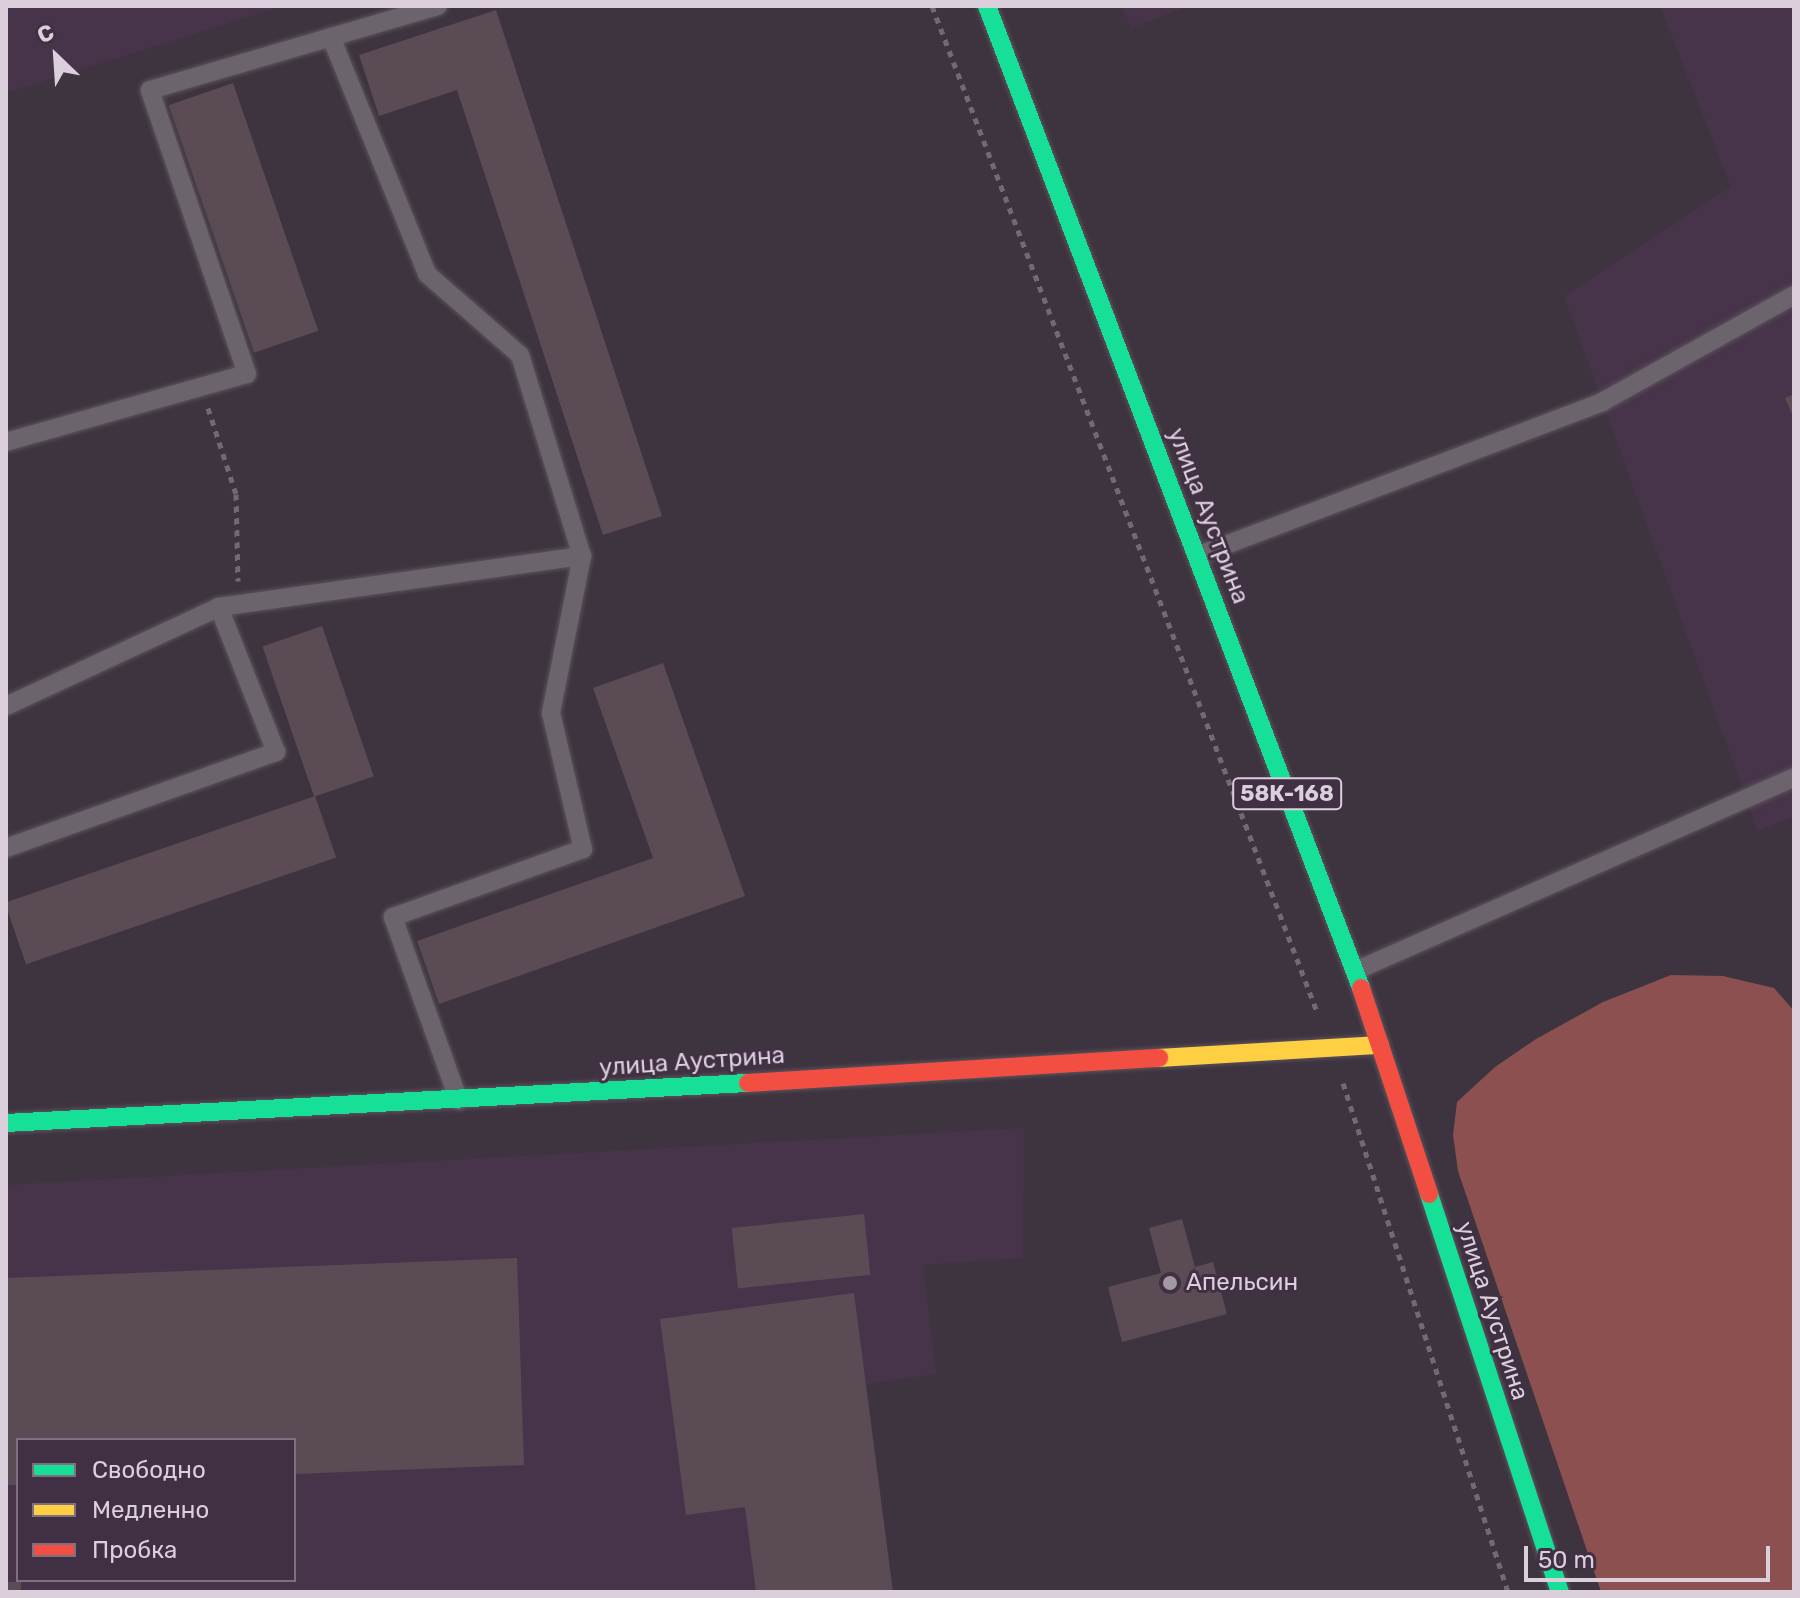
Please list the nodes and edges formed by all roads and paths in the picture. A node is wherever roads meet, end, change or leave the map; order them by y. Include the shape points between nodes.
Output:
1 (438, 6) edge
2 (932, 6) edge
3 (987, 6) edge
4 (331, 37) junction
5 (1794, 295) edge
6 (202, 390) junction
7 (6, 442) edge
8 (582, 556) junction
9 (1197, 556) junction
10 (239, 602) junction
11 (219, 607) junction
12 (6, 706) edge
13 (1794, 777) edge
14 (6, 848) edge
15 (1355, 971) junction
16 (1380, 1045) junction
17 (1330, 1046) junction
18 (459, 1101) junction
19 (6, 1123) edge
20 (1508, 1592) edge
21 (1560, 1592) edge

1 - 4 lane
2 - 17 path
3 - 9 main road, улица Аустрина / 58К-168
4 - 6 lane via 150,90 247,374
4 - 8 lane via 427,274 520,355
5 - 9 lane via 1602,402
6 - 7 lane
6 - 10 path via 236,494
8 - 10 lane
8 - 18 lane via 551,713 583,849 393,917
9 - 15 main road, улица Аустрина / 58К-168
10 - 11 lane
11 - 12 lane
11 - 14 lane via 276,752
13 - 15 lane
15 - 16 main road, улица Аустрина / 58К-168
16 - 17 main road, улица Аустрина
16 - 21 main road, улица Аустрина / 58К-168
17 - 18 main road, улица Аустрина
17 - 20 path
18 - 19 main road, улица Аустрина

